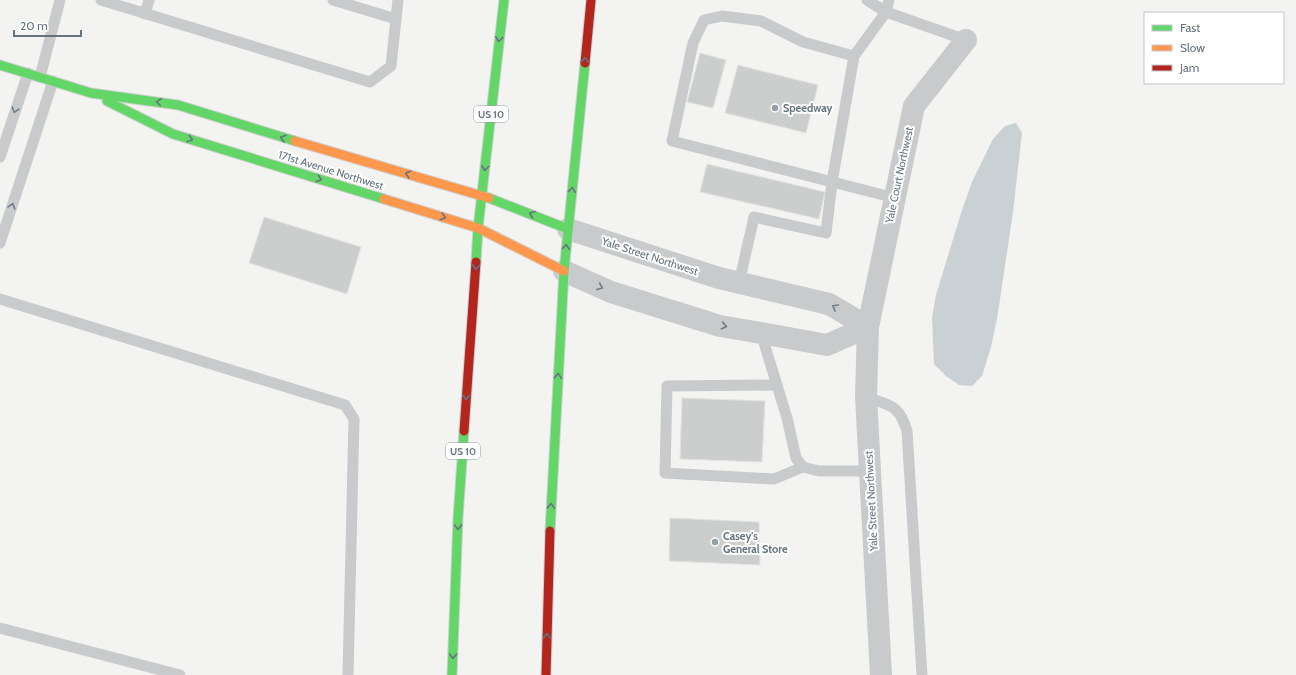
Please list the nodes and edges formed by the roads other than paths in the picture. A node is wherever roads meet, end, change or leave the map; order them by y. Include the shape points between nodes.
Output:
1 (60, 0) edge
2 (101, 0) edge
3 (150, 0) edge
4 (333, 0) edge
5 (398, 0) edge
6 (504, 0) edge
7 (591, 0) edge
8 (867, 0) edge
9 (889, 0) edge
10 (886, 12) junction
11 (145, 14) junction
12 (396, 19) junction
13 (966, 40) joint
14 (854, 56) junction
15 (0, 65) edge
16 (28, 73) junction
17 (40, 77) junction
18 (53, 81) junction
19 (91, 93) junction
20 (0, 157) edge
21 (832, 182) junction
22 (481, 195) junction
23 (895, 198) junction
24 (478, 228) junction
25 (568, 228) junction
26 (0, 243) edge
27 (564, 272) junction
28 (738, 283) junction
29 (0, 299) edge
30 (868, 327) junction
31 (761, 333) junction
32 (777, 385) junction
33 (866, 396) junction
34 (802, 467) junction
35 (870, 471) junction
36 (0, 628) edge
37 (180, 675) edge
38 (348, 675) edge
39 (452, 675) edge
40 (546, 675) edge
41 (881, 675) edge
42 (922, 675) edge

1 - 17 lane
2 - 11 lane
3 - 11 lane
4 - 12 lane
5 - 12 lane
6 -> 22 main road, US 10
25 -> 7 main road
8 - 10 lane
9 - 10 lane
10 - 13 lane
10 - 14 lane
11 - 12 lane via 370,82 391,66
13 - 23 street, Yale Court Northwest via 914,106
14 - 21 lane
14 - 21 lane via 803,42 761,21 722,16 704,20 693,43 672,141
15 - 16 main road, 171st Avenue Northwest
16 - 17 main road, 171st Avenue Northwest
16 -> 20 lane
17 - 18 main road, 171st Avenue Northwest
18 - 19 main road, 171st Avenue Northwest
26 -> 18 lane
22 -> 19 main road, 171st Avenue Northwest via 178,105
19 -> 24 main road, 171st Avenue Northwest via 173,134
21 - 23 lane
21 - 28 lane via 826,233 754,217
22 - 24 main road, US 10
25 -> 22 main road, 171st Avenue Northwest
23 - 30 street, Yale Court Northwest
24 - 27 main road, 171st Avenue Northwest
24 -> 39 main road, US 10 via 458,518
27 -> 25 main road
25 - 28 street, Yale Street Northwest
27 -> 31 street via 611,292 720,326
40 -> 27 main road via 550,528
30 -> 28 street, Yale Street Northwest via 829,304
29 - 38 lane via 345,405 354,419
30 - 31 street via 827,345
30 - 33 street, Yale Street Northwest
31 - 32 lane
32 - 34 lane via 794,441 796,458
32 - 34 lane via 667,386 665,473 774,479
33 - 35 street, Yale Street Northwest
33 - 42 lane via 894,407 903,417 907,431
34 - 35 lane via 819,471
35 - 41 street, Yale Street Northwest
36 - 37 lane

